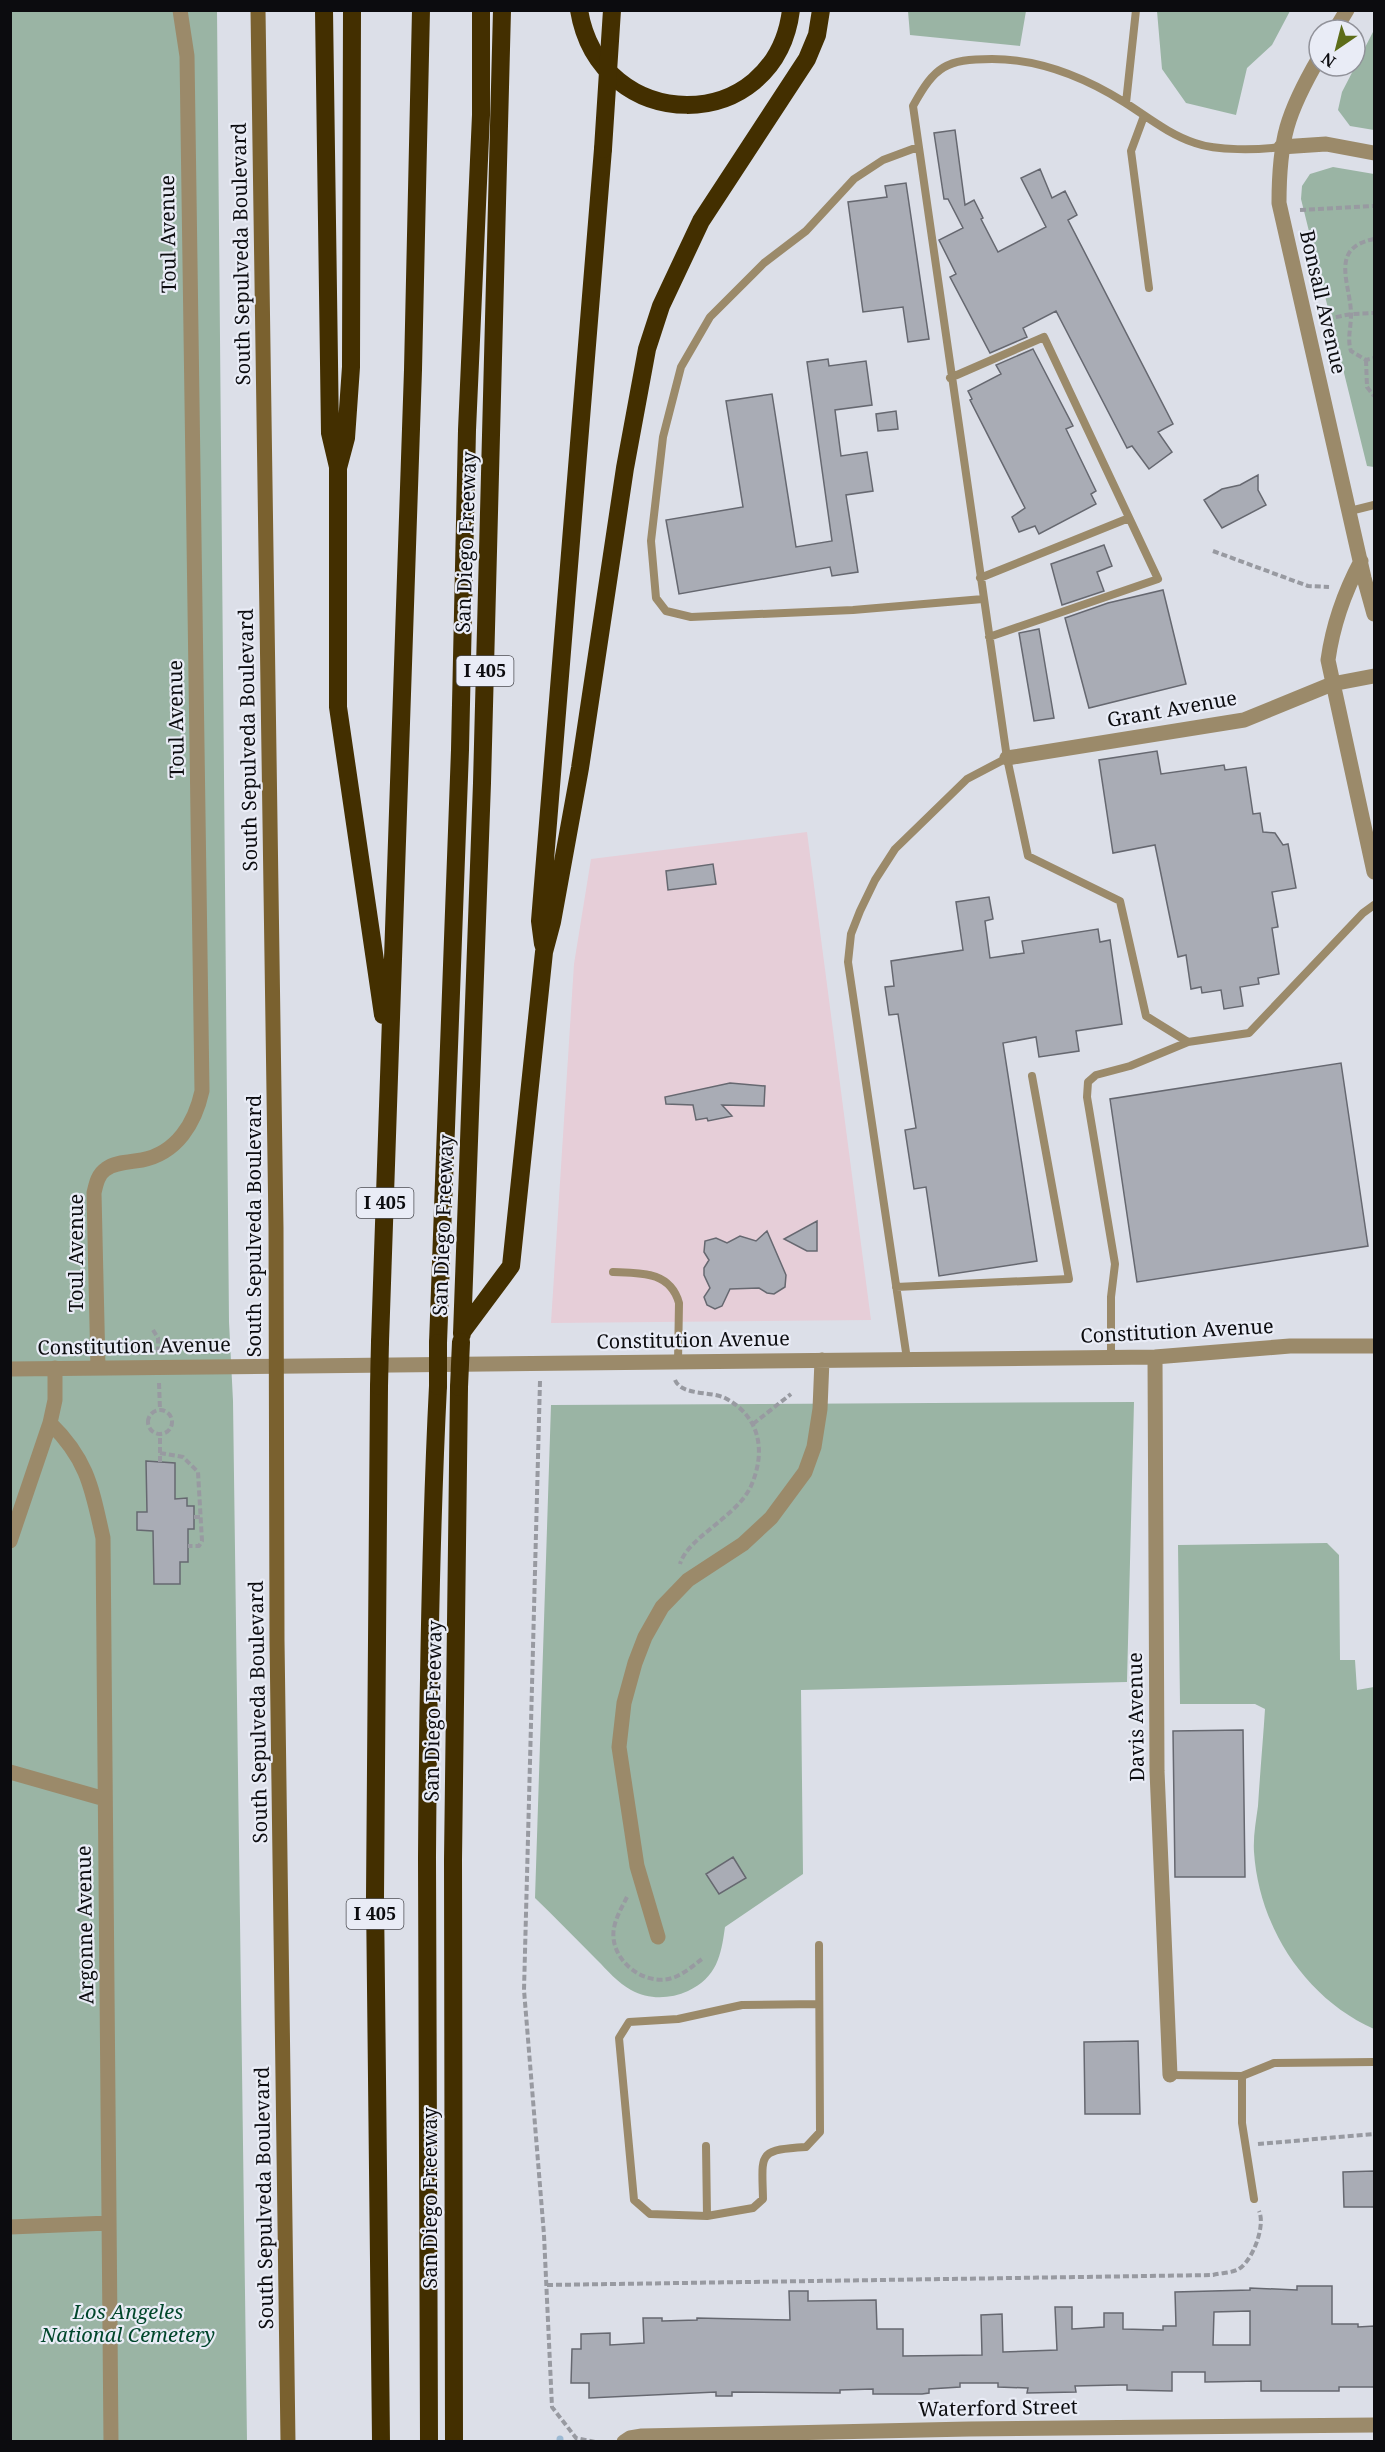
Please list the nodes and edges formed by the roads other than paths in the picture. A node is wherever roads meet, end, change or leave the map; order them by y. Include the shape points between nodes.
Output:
1 (180, 10) edge
2 (258, 10) edge
3 (324, 10) edge
4 (352, 10) edge
5 (421, 10) edge
6 (481, 10) edge
7 (502, 10) edge
8 (579, 10) edge
9 (612, 10) edge
10 (791, 10) edge
11 (821, 10) edge
12 (1136, 10) edge
13 (1309, 78) edge
14 (1126, 103) junction
15 (1144, 116) junction
16 (918, 147) junction
17 (1281, 147) junction
18 (1374, 153) edge
19 (1149, 288) dead end
20 (950, 378) junction
21 (338, 468) junction
22 (1374, 505) edge
23 (1350, 512) junction
24 (1129, 518) junction
25 (1360, 561) junction
26 (980, 578) junction
27 (983, 599) junction
28 (1374, 614) edge
29 (989, 637) junction
30 (1374, 675) edge
31 (1332, 684) junction
32 (1007, 758) junction
33 (1374, 872) edge
34 (1374, 905) edge
35 (544, 952) junction
36 (1188, 1042) junction
37 (390, 1064) junction
38 (1032, 1076) dead end
39 (613, 1272) dead end
40 (896, 1287) junction
41 (461, 1337) junction
42 (1374, 1346) edge
43 (1155, 1357) junction
44 (1111, 1358) junction
45 (907, 1359) junction
46 (822, 1360) junction
47 (276, 1365) junction
48 (55, 1368) junction
49 (98, 1368) junction
50 (10, 1369) edge
51 (676, 1369) junction
52 (50, 1423) junction
53 (10, 1541) edge
54 (10, 1772) edge
55 (105, 1799) junction
56 (658, 1937) dead end
57 (819, 1944) dead end
58 (819, 2004) junction
59 (1374, 2062) edge
60 (1170, 2075) joint
61 (1242, 2076) junction
62 (706, 2146) dead end
63 (1254, 2199) road end
64 (707, 2216) junction
65 (109, 2223) junction
66 (10, 2227) edge
67 (1374, 2425) edge
68 (970, 2435) edge
69 (111, 2442) edge
70 (288, 2442) edge
71 (381, 2442) edge
72 (429, 2442) edge
73 (454, 2442) edge
74 (624, 2442) edge

1 - 49 street, Toul Avenue via 187,56 202,1091 189,1129 173,1145 150,1158 106,1168 97,1180 93,1193
2 - 47 main road, South Sepulveda Boulevard
3 - 21 highway via 330,438
4 - 21 highway via 351,367 346,438
5 - 37 highway, I 405
6 - 72 highway, bridge via 481,115 433,1484 426,2028
7 - 41 highway, San Diego Freeway / I 405 via 482,771
8 - 10 highway via 587,42 598,62 623,85 668,104 693,106 737,93 770,65 789,25
9 - 35 highway, bridge via 542,888 540,921
11 - 35 highway via 807,59 701,221 661,306 647,349 580,768
12 - 14 lane
13 - 17 street, Bonsall Avenue via 1289,117
14 - 15 lane
14 - 16 lane via 1070,73 1014,59 962,59 927,80 913,106
15 - 17 lane via 1197,144 1255,150
15 - 19 lane via 1131,151
16 - 20 lane
16 - 27 lane via 883,160 854,179 806,231 764,263 710,317 681,367 663,437 651,541 656,598 666,611 691,617
17 - 18 street via 1326,144
17 - 23 street, Bonsall Avenue via 1279,203
20 - 24 lane via 1044,337
20 - 26 lane
21 - 37 highway via 338,707
22 - 23 lane
23 - 25 street, Bonsall Avenue
24 - 26 lane
24 - 29 lane via 1158,579
25 - 28 street, Bonsall Avenue
25 - 31 street via 1333,627 1328,660
26 - 27 lane
27 - 29 lane
29 - 32 lane
30 - 31 street, Grant Avenue
31 - 32 street, Grant Avenue via 1244,720
31 - 33 street
32 - 36 lane via 1028,856 1119,901 1146,1016
32 - 40 lane via 968,779 895,849 875,880 851,934 848,962
34 - 36 lane via 1249,1033
35 - 41 highway via 511,1266
36 - 44 lane via 1130,1066 1096,1075 1088,1082 1087,1097 1115,1264
37 - 71 highway, I 405, bridge via 379,1386 375,1897
38 - 40 lane via 1069,1279
39 - 51 lane via 655,1274 676,1293
40 - 45 lane
41 - 73 highway, San Diego Freeway / I 405, bridge via 453,1908
42 - 43 street, Constitution Avenue via 1290,1346
43 - 44 street, Constitution Avenue
43 - 60 street, Davis Avenue via 1157,1771
44 - 45 street, Constitution Avenue
45 - 46 street, Constitution Avenue
46 - 51 street, Constitution Avenue
46 - 56 street via 820,1409 806,1472 771,1518 743,1544 688,1580 662,1607 635,1663 624,1703 619,1747 637,1866
47 - 49 street, Constitution Avenue
47 - 51 street, Constitution Avenue via 540,1363
47 - 70 main road, South Sepulveda Boulevard
48 - 49 street, Constitution Avenue
48 - 50 street, Constitution Avenue
48 - 52 street
52 - 53 street
52 - 55 street, Argonne Avenue via 70,1442 86,1470 103,1538
54 - 55 street
55 - 65 street, Argonne Avenue
57 - 58 lane
58 - 64 lane via 820,2132 806,2147 768,2153 762,2161 763,2199 753,2208
58 - 64 lane via 742,2005 678,2019 629,2022 619,2038 634,2200 650,2214
59 - 61 lane via 1274,2063
60 - 61 lane
61 - 63 lane via 1242,2123
62 - 64 lane
65 - 66 street
65 - 69 street, Argonne Avenue
67 - 68 street, Waterford Street
68 - 74 street, Waterford Street via 642,2436

